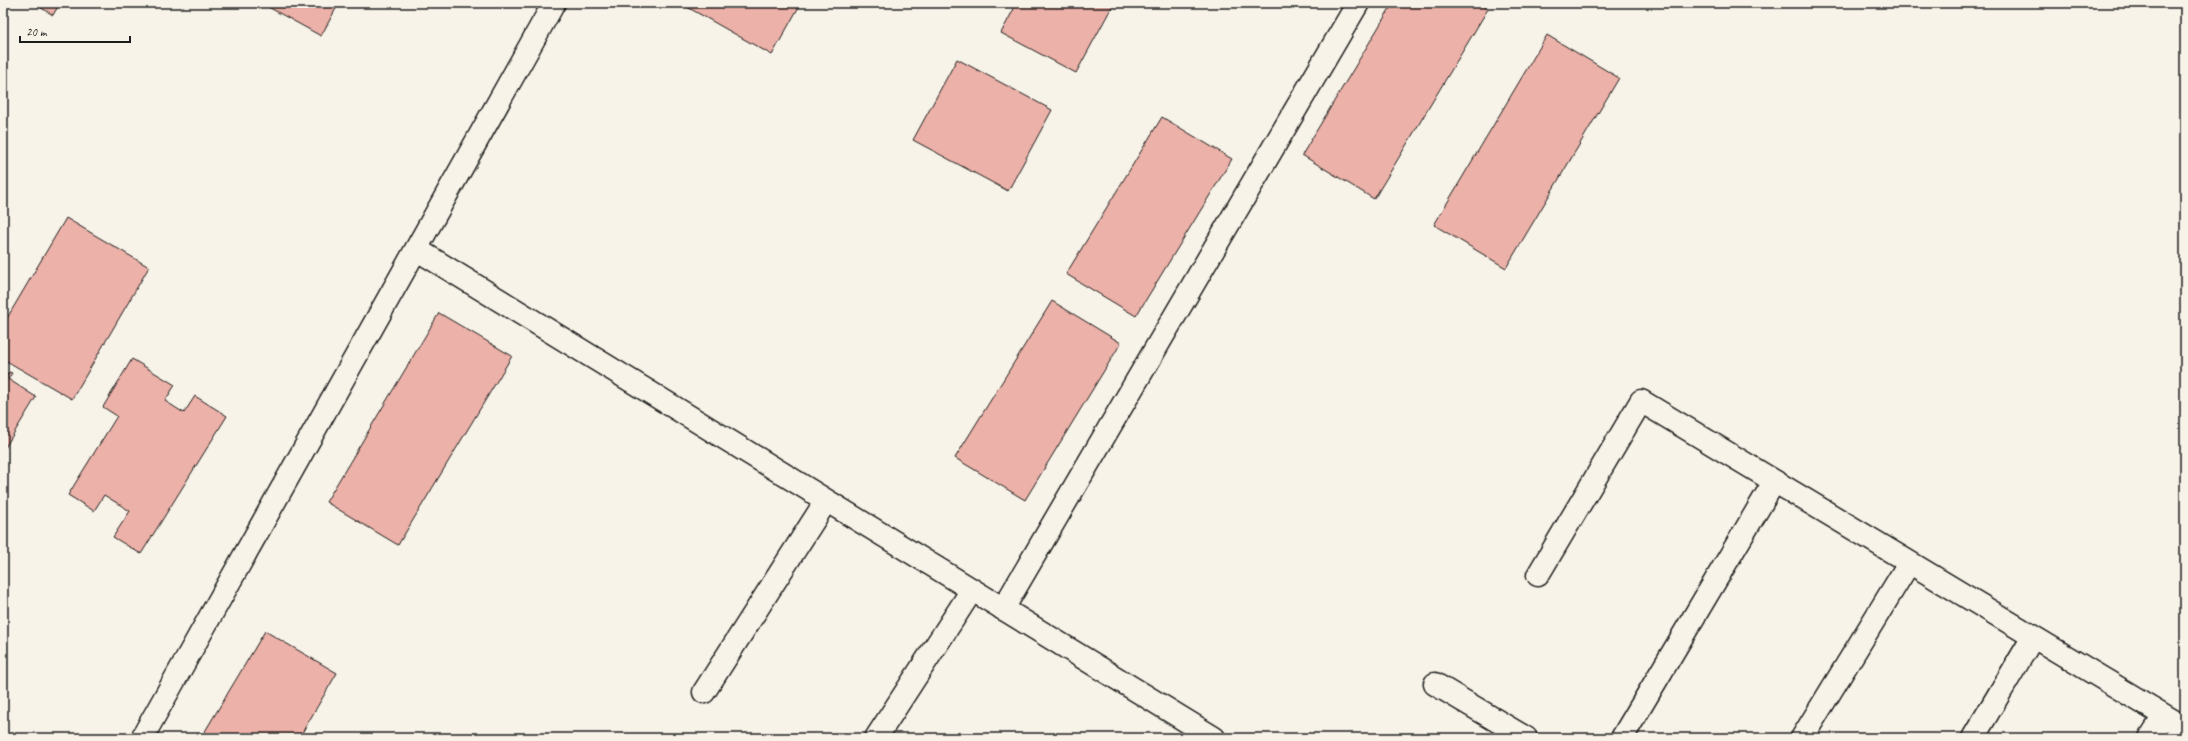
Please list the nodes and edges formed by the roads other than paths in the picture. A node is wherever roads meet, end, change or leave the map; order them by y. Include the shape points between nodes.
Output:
1 (554, 3) edge
2 (1358, 3) edge
3 (416, 249) junction
4 (1774, 482) junction
5 (826, 501) junction
6 (1909, 563) junction
7 (1538, 575) dead end
8 (972, 590) junction
9 (1003, 609) junction
10 (2033, 637) junction
11 (1435, 684) dead end
12 (704, 692) dead end
13 (2164, 716) junction
14 (2185, 728) edge
15 (142, 738) edge
16 (876, 738) edge
17 (1214, 738) edge
18 (1526, 738) edge
19 (1622, 738) edge
20 (1802, 738) edge
21 (1973, 738) edge
22 (2150, 738) edge

1 - 3 street
2 - 9 street
3 - 5 street
3 - 15 street
4 - 6 street
4 - 7 street via 1641,401
4 - 19 street
5 - 8 street
5 - 12 street
6 - 10 street
6 - 20 street
8 - 9 street
8 - 16 street
9 - 17 street
10 - 13 street
10 - 21 street
11 - 18 street
13 - 14 street
13 - 22 street

